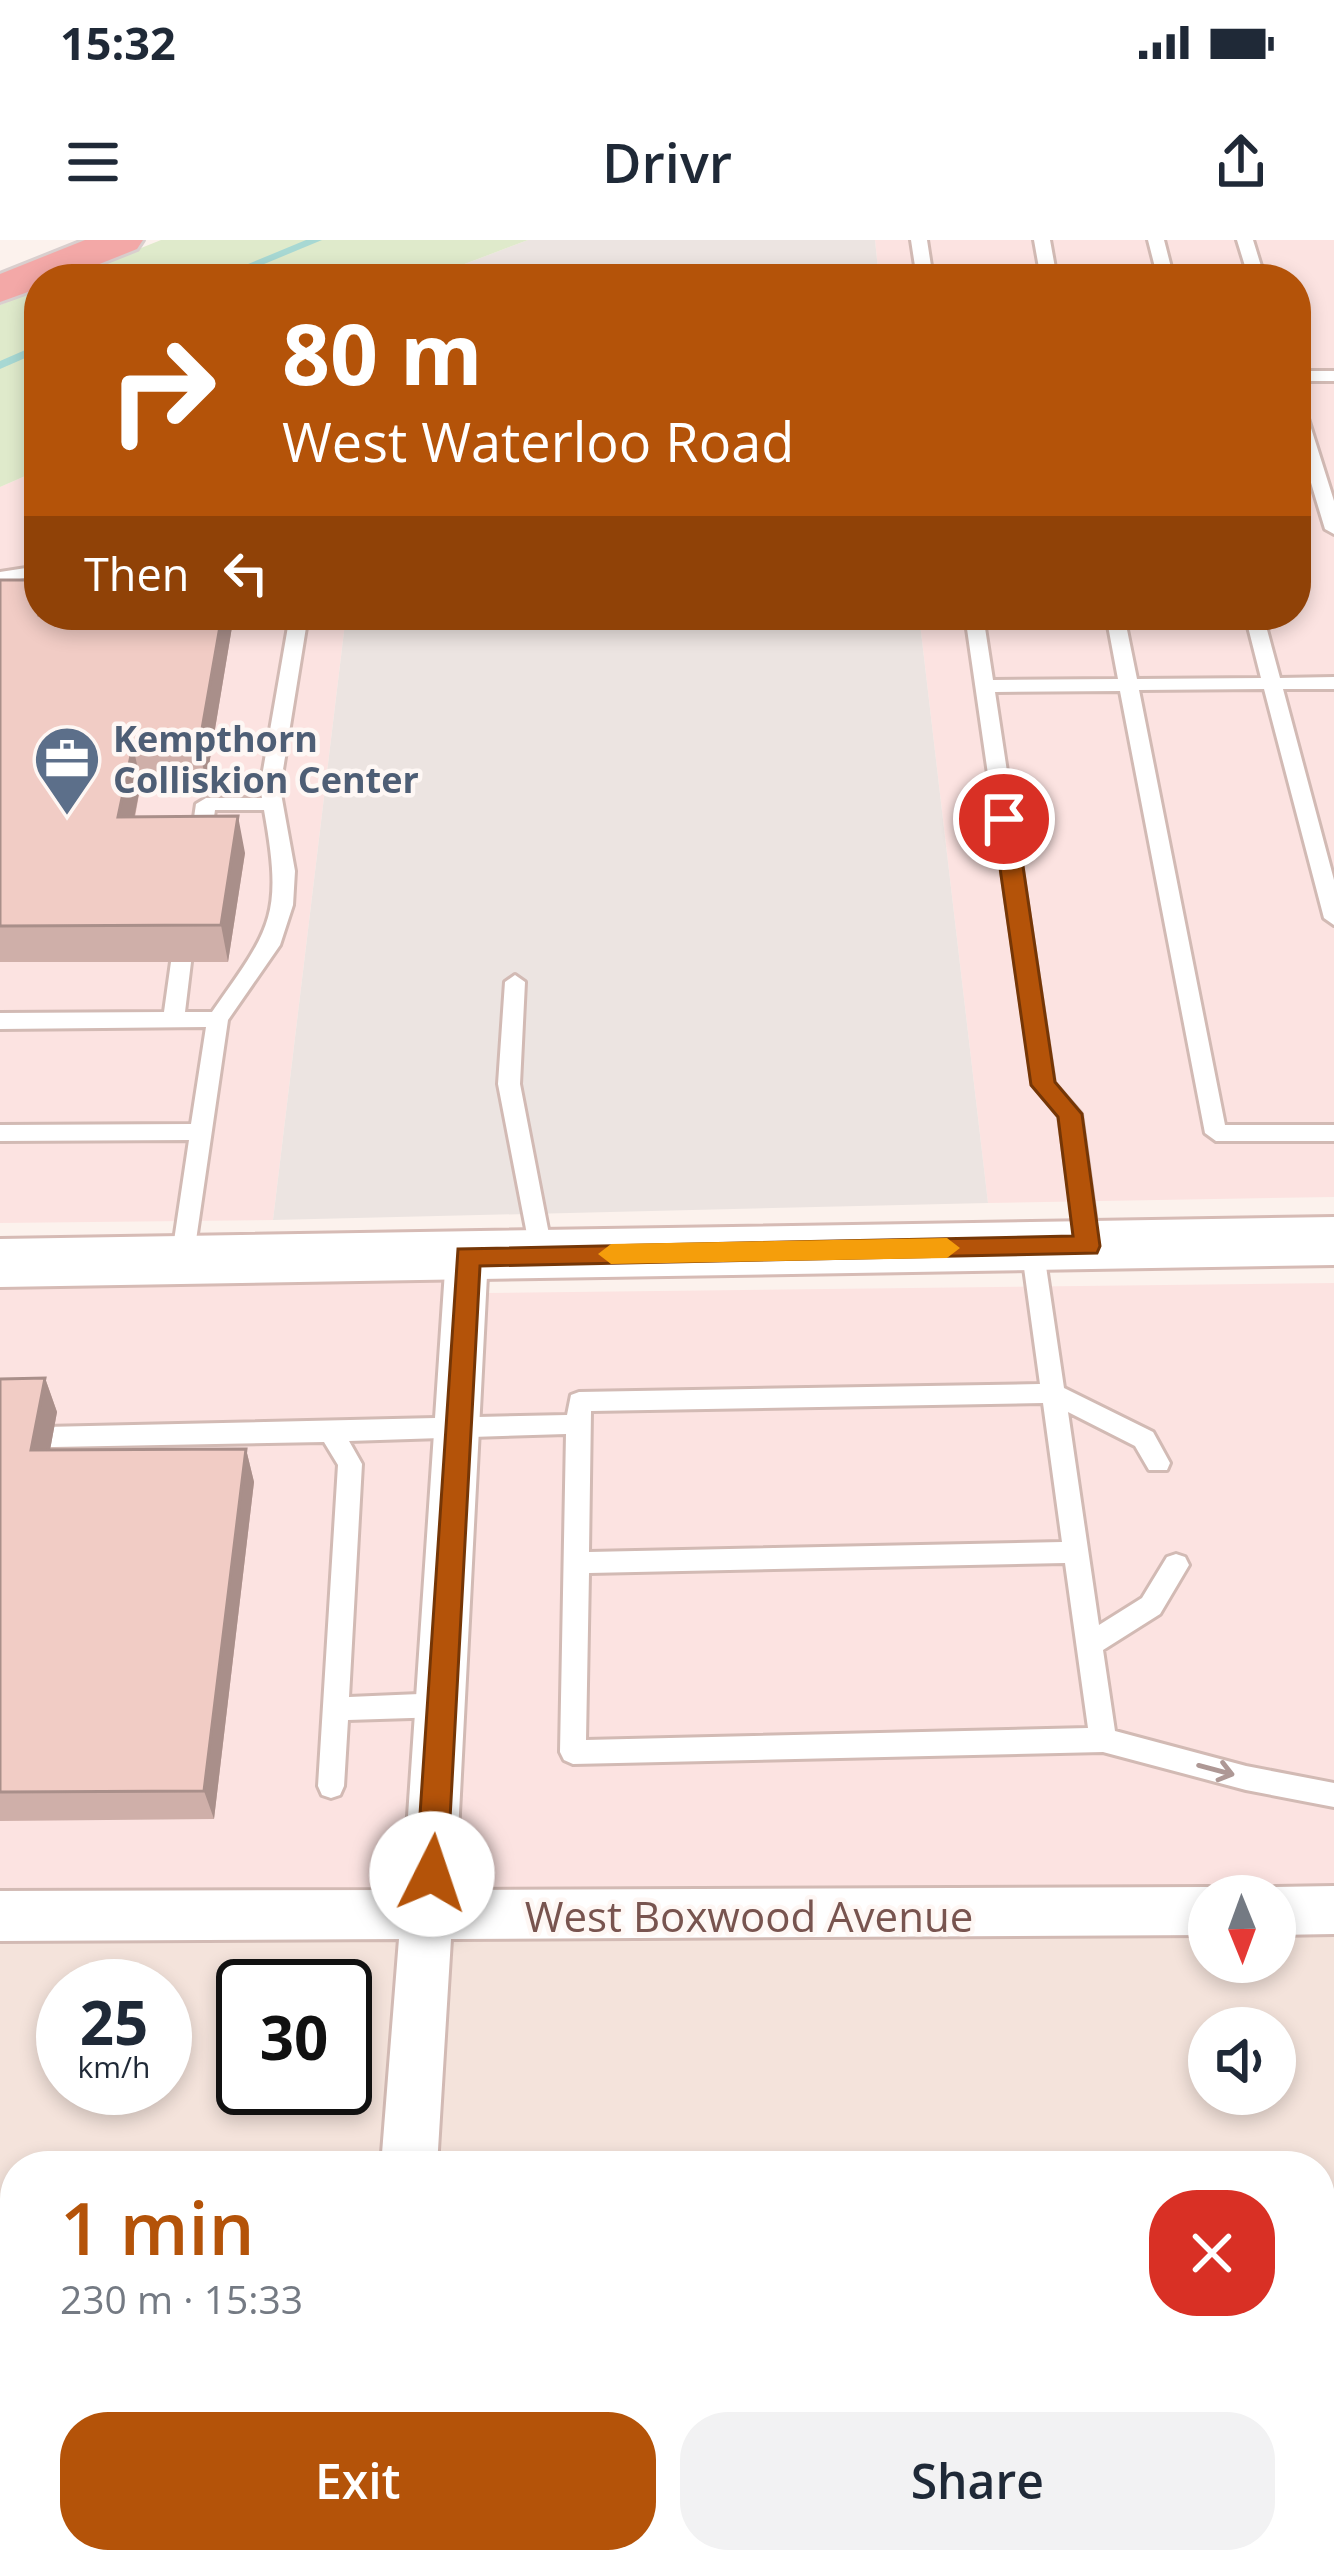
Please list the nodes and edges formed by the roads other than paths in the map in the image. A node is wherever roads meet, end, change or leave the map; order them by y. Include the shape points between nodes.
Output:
1 (45, 240) edge
2 (122, 240) edge
3 (0, 260) edge
4 (62, 264) edge
5 (1311, 455) edge
6 (1334, 529) edge
7 (296, 630) edge
8 (976, 630) edge
9 (1118, 630) edge
10 (1258, 630) edge
11 (1272, 683) junction
12 (1334, 683) edge
13 (1128, 685) junction
14 (985, 686) junction
15 (273, 804) junction
16 (199, 853) edge
17 (1334, 918) edge
18 (182, 962) edge
19 (515, 982) dead end
20 (218, 1019) junction
21 (173, 1020) junction
22 (0, 1021) edge
23 (201, 1132) junction
24 (0, 1133) edge
25 (1334, 1133) edge
26 (1334, 1241) edge
27 (1060, 1246) junction
28 (542, 1255) junction
29 (467, 1256) junction
30 (182, 1261) junction
31 (0, 1263) edge
32 (1053, 1394) junction
33 (578, 1424) junction
34 (457, 1425) junction
35 (331, 1432) junction
36 (0, 1438) edge
37 (1158, 1463) dead end
38 (1076, 1552) junction
39 (576, 1563) junction
40 (1176, 1564) dead end
41 (1089, 1645) junction
42 (443, 1705) junction
43 (335, 1709) junction
44 (1103, 1740) junction
45 (331, 1786) dead end
46 (1334, 1795) edge
47 (1334, 1910) edge
48 (1188, 1911) edge
49 (1296, 1911) edge
50 (0, 1916) edge
51 (429, 1917) junction
52 (410, 2151) edge

1 - 3 highway
2 - 4 highway
5 - 6 lane
7 - 15 lane
8 - 14 lane
9 - 13 lane
10 - 11 lane
11 - 12 lane
11 - 13 lane
11 - 17 lane
13 - 14 lane
13 - 25 lane via 1216,1133
14 - 27 lane via 1043,1085 1070,1114
15 - 16 lane via 206,804
15 - 20 lane via 283,905 270,945
18 - 21 lane
19 - 28 lane via 509,1084
20 - 21 lane
20 - 23 lane
21 - 22 lane
23 - 24 lane
23 - 30 lane
26 - 27 main road
27 - 28 main road
27 - 32 lane
28 - 29 main road
29 - 30 main road
29 - 34 street
30 - 31 main road
32 - 33 lane via 579,1402
32 - 37 lane via 1144,1438
32 - 38 lane
33 - 34 lane
33 - 39 lane
34 - 35 lane
34 - 42 street
35 - 36 lane
35 - 43 lane via 350,1464
38 - 39 lane
38 - 41 lane
39 - 44 lane via 572,1752
40 - 41 lane via 1151,1606
41 - 44 lane
42 - 43 lane
42 - 51 street
43 - 45 lane
44 -> 46 lane
47 - 49 street
48 - 51 street, West Boxwood Avenue
50 - 51 street, West Boxwood Avenue
51 - 52 street

